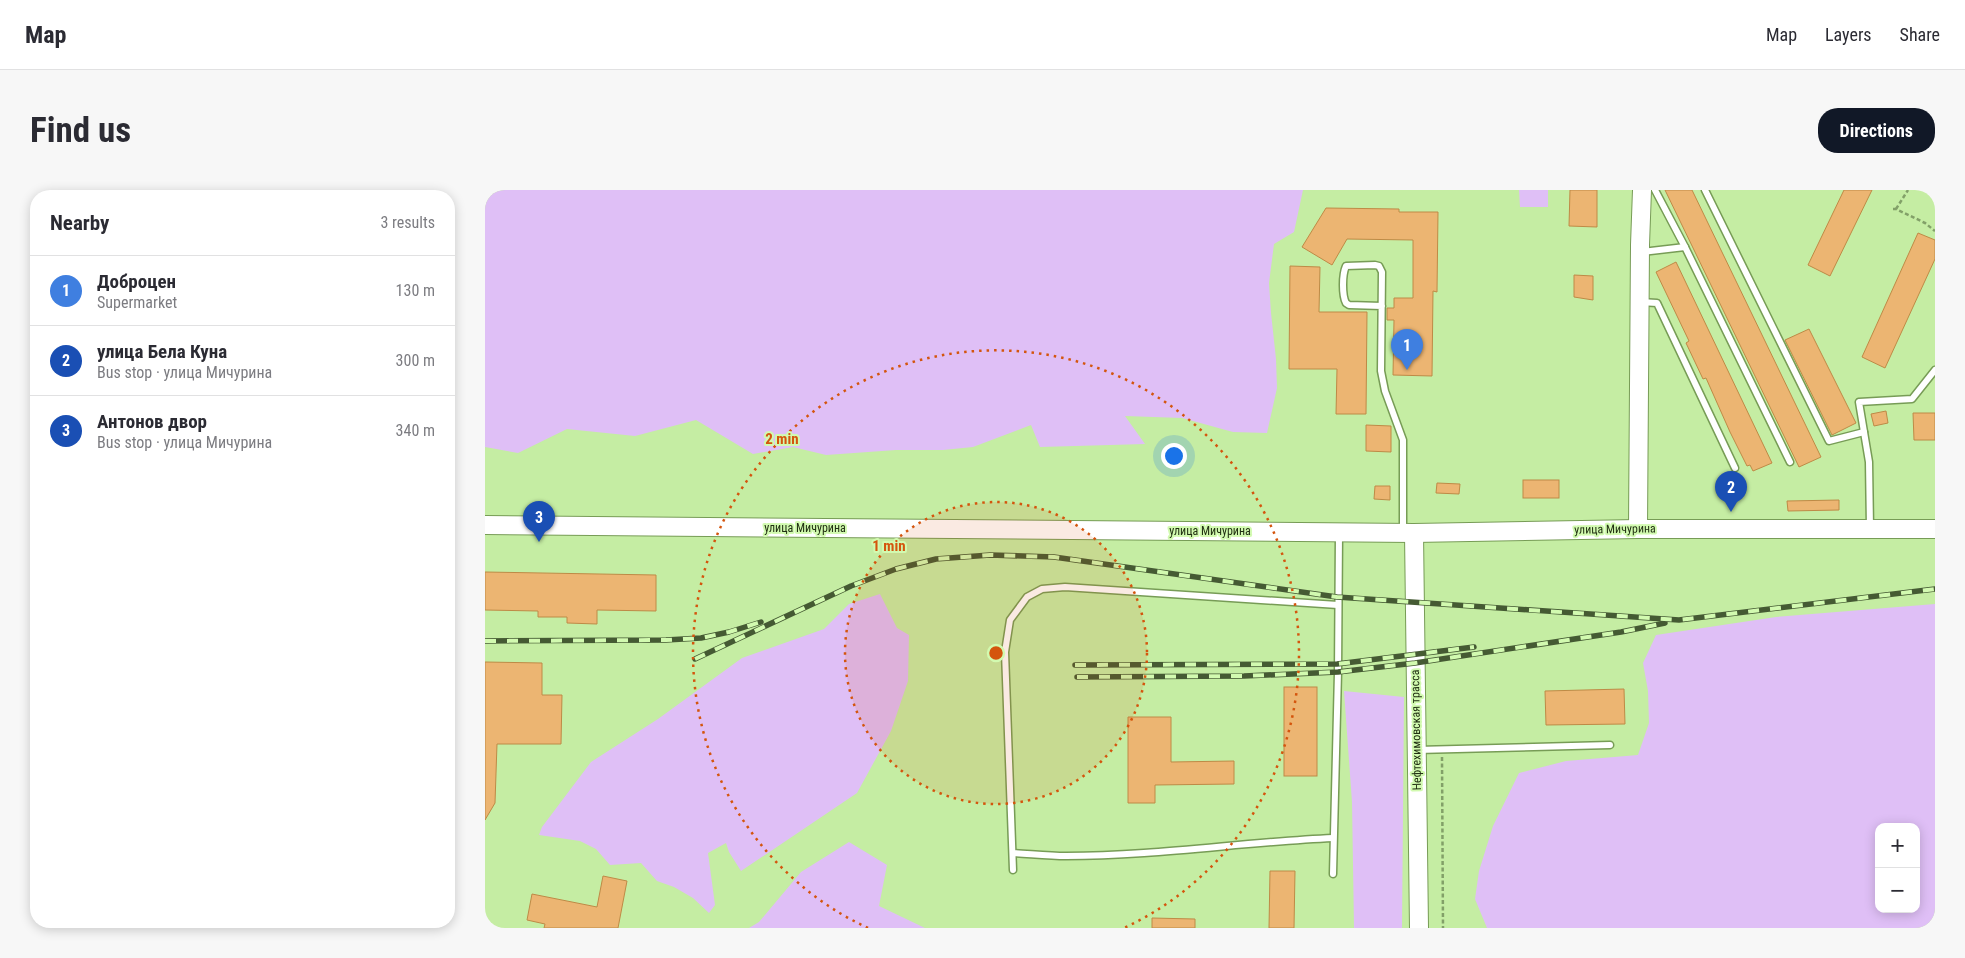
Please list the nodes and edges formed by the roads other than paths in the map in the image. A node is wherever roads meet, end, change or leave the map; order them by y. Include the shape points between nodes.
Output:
1 (1642, 190) edge
2 (1655, 190) edge
3 (1705, 190) edge
4 (1685, 247) junction
5 (1640, 252) junction
6 (1639, 302) junction
7 (1382, 306) junction
8 (1935, 370) edge
9 (1865, 432) junction
10 (1790, 462) dead end
11 (1735, 468) dead end
12 (485, 525) edge
13 (1638, 529) junction
14 (1869, 529) junction
15 (1935, 529) edge
16 (1339, 532) junction
17 (1408, 533) junction
18 (1338, 604) junction
19 (1610, 745) dead end
20 (1416, 750) junction
21 (1333, 838) junction
22 (1013, 853) junction
23 (1013, 870) dead end
24 (1333, 874) dead end
25 (1419, 928) edge

1 - 5 main road
2 - 4 lane
3 - 9 lane via 1829,441
4 - 5 lane
4 - 10 lane
5 - 6 main road
6 - 11 lane via 1657,303
6 - 13 main road
7 - 7 lane via 1382,272 1379,266 1346,266 1346,303
7 - 17 lane via 1382,380 1404,447
8 - 9 lane via 1912,399 1859,402
9 - 14 lane via 1869,462
12 - 16 main road, улица Мичурина
13 - 14 main road, улица Мичурина
13 - 17 main road, улица Мичурина
14 - 15 main road, улица Мичурина
16 - 17 main road, улица Мичурина
16 - 18 lane
17 - 20 main road, Нефтехимовская трасса
18 - 21 lane
18 - 22 lane via 1065,587 1042,589 1027,597 1010,620 1005,652
19 - 20 lane
20 - 25 main road, Нефтехимовская трасса
21 - 22 lane via 1174,851 1066,856
21 - 24 lane
22 - 23 lane

